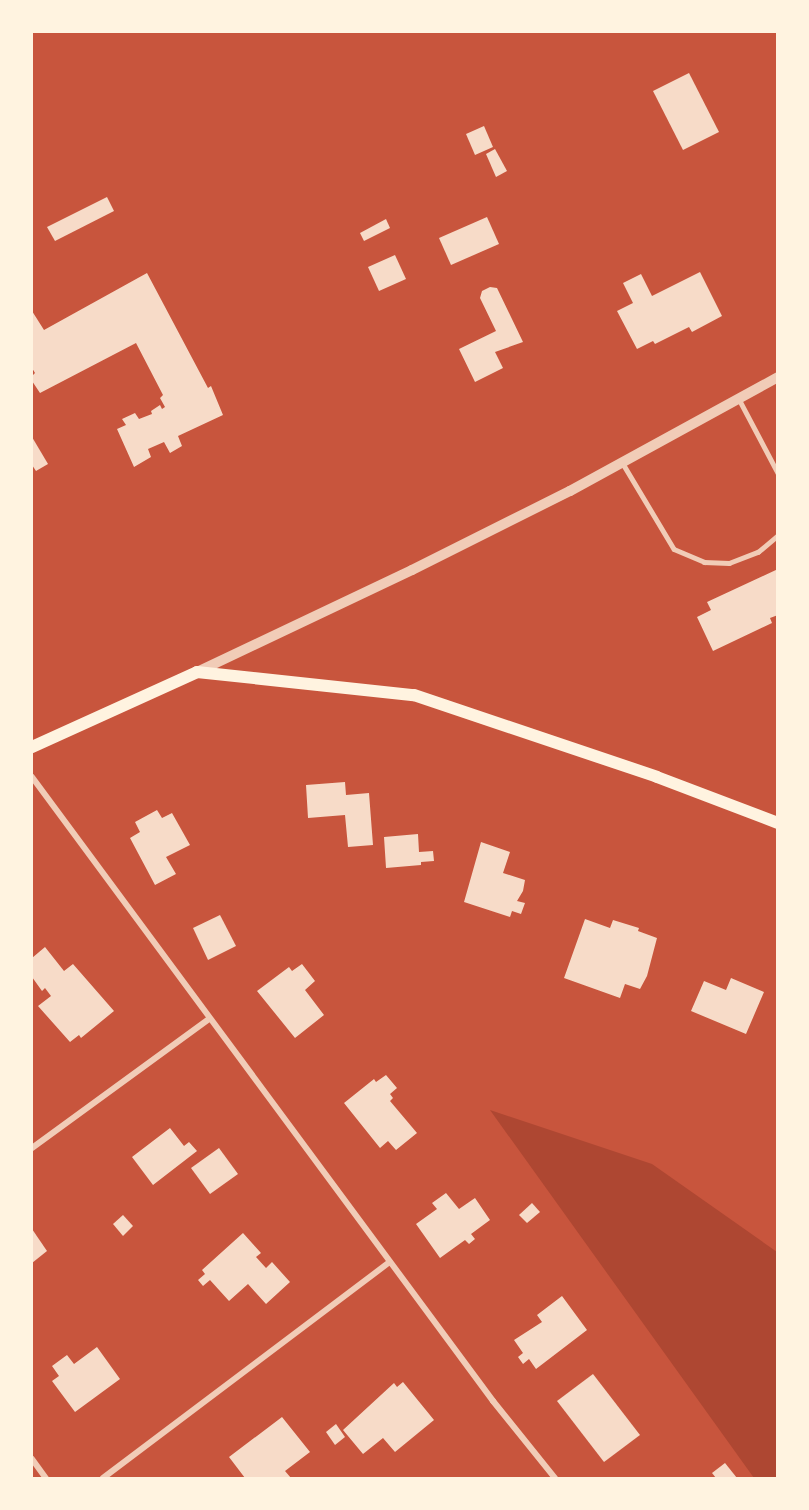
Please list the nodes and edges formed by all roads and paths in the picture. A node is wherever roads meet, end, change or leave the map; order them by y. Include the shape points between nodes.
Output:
1 (777, 377) edge
2 (739, 399) junction
3 (622, 462) junction
4 (777, 473) edge
5 (777, 535) edge
6 (197, 672) junction
7 (32, 747) edge
8 (32, 777) edge
9 (777, 824) edge
10 (209, 1019) junction
11 (32, 1148) edge
12 (390, 1262) junction
13 (32, 1459) edge
14 (46, 1479) edge
15 (104, 1479) edge
16 (555, 1479) edge

1 - 2 street
2 - 3 street
2 - 4 lane
3 - 5 lane via 674,549 704,562 729,563 758,552
3 - 6 street via 412,570
6 - 7 main road
6 - 9 main road via 414,695 657,777
8 - 10 street
10 - 11 street
10 - 12 street
12 - 15 street
12 - 16 street
13 - 14 street

